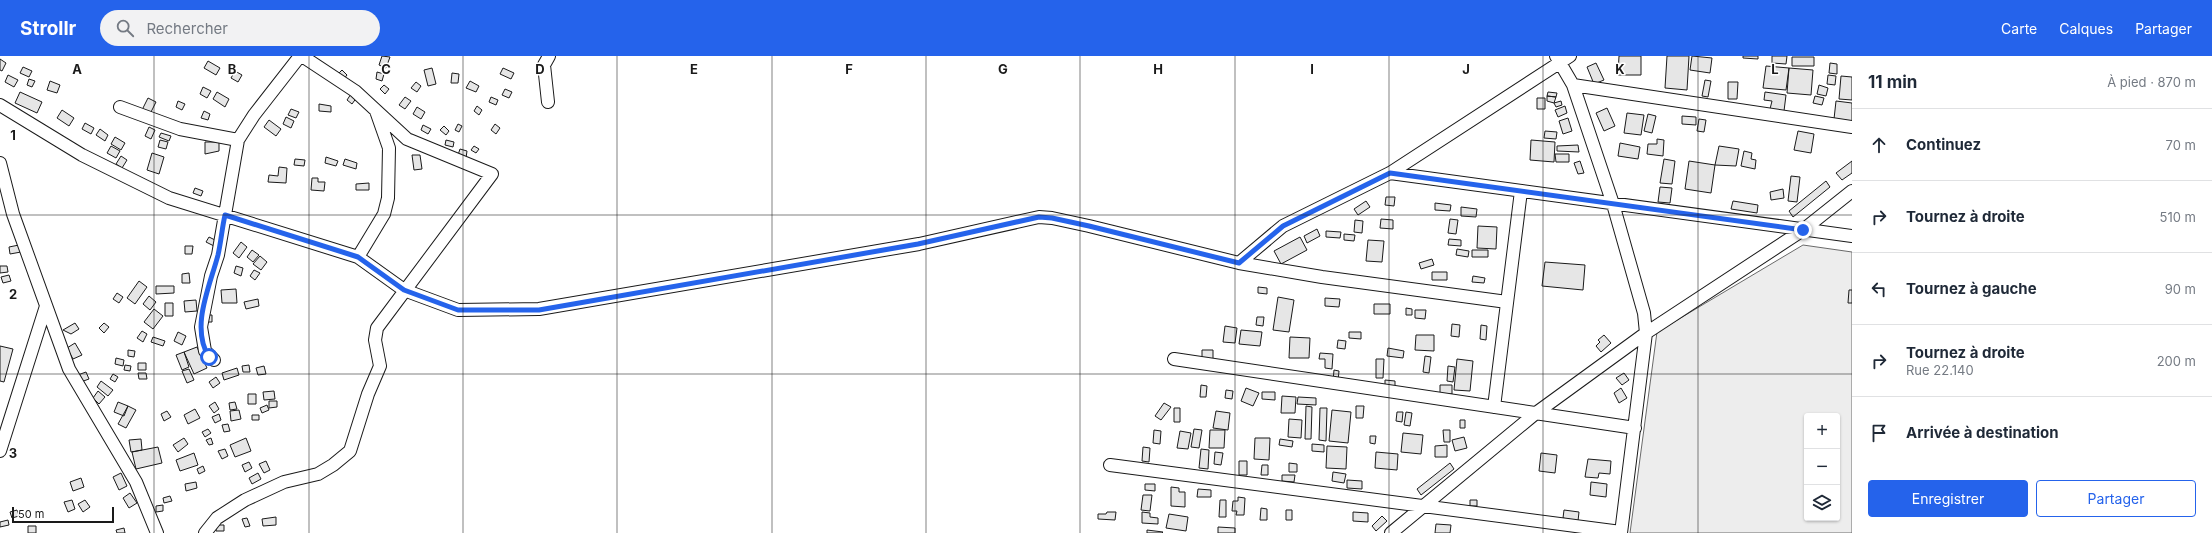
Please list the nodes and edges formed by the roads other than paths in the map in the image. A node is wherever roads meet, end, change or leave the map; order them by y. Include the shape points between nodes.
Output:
1 (301, 56) edge
2 (549, 56) edge
3 (1562, 58) edge
4 (1573, 85) junction
5 (548, 102) dead end
6 (0, 105) edge
7 (374, 106) junction
8 (120, 107) dead end
9 (1852, 127) edge
10 (238, 140) junction
11 (0, 163) edge
12 (1390, 173) junction
13 (1521, 191) junction
14 (1852, 191) edge
15 (1614, 204) junction
16 (225, 215) junction
17 (1803, 230) junction
18 (1852, 236) edge
19 (358, 257) junction
20 (1239, 263) junction
21 (404, 290) junction
22 (1507, 302) junction
23 (46, 306) junction
24 (1646, 333) junction
25 (214, 360) dead end
26 (1174, 360) dead end
27 (1494, 407) junction
28 (1536, 413) junction
29 (1635, 428) junction
30 (0, 451) edge
31 (1110, 465) dead end
32 (1424, 506) junction
33 (157, 533) edge
34 (205, 533) edge
35 (1392, 533) edge
36 (1621, 533) edge

1 - 7 street
1 - 10 street via 254,115
2 - 5 street via 544,65
3 - 4 street
3 - 12 street
4 - 9 street
4 - 15 street
6 - 16 street via 82,155 162,195
7 - 19 street via 389,148 388,198 384,214
7 - 21 street via 406,139 492,174
8 - 10 street via 180,129
10 - 16 street
11 - 23 street via 9,202
12 - 13 street
12 - 20 street via 1283,226
13 - 15 street
13 - 22 street
14 - 17 street
15 - 17 street
15 - 24 street via 1644,313
16 - 19 street
16 - 25 street via 201,327 205,351
17 - 18 street
17 - 24 street
19 - 21 street
20 - 21 street via 1089,226 1039,217 918,244 539,310 458,310
20 - 22 street
21 - 34 street via 377,328 375,340 380,366 350,451 318,474 284,482 245,500 217,518
22 - 27 street
23 - 30 street
23 - 33 street via 69,369 136,482 153,518
24 - 28 street
24 - 29 street
26 - 27 street
27 - 28 street
28 - 29 street
28 - 32 street
29 - 36 street
31 - 32 street
32 - 35 street
32 - 36 street

